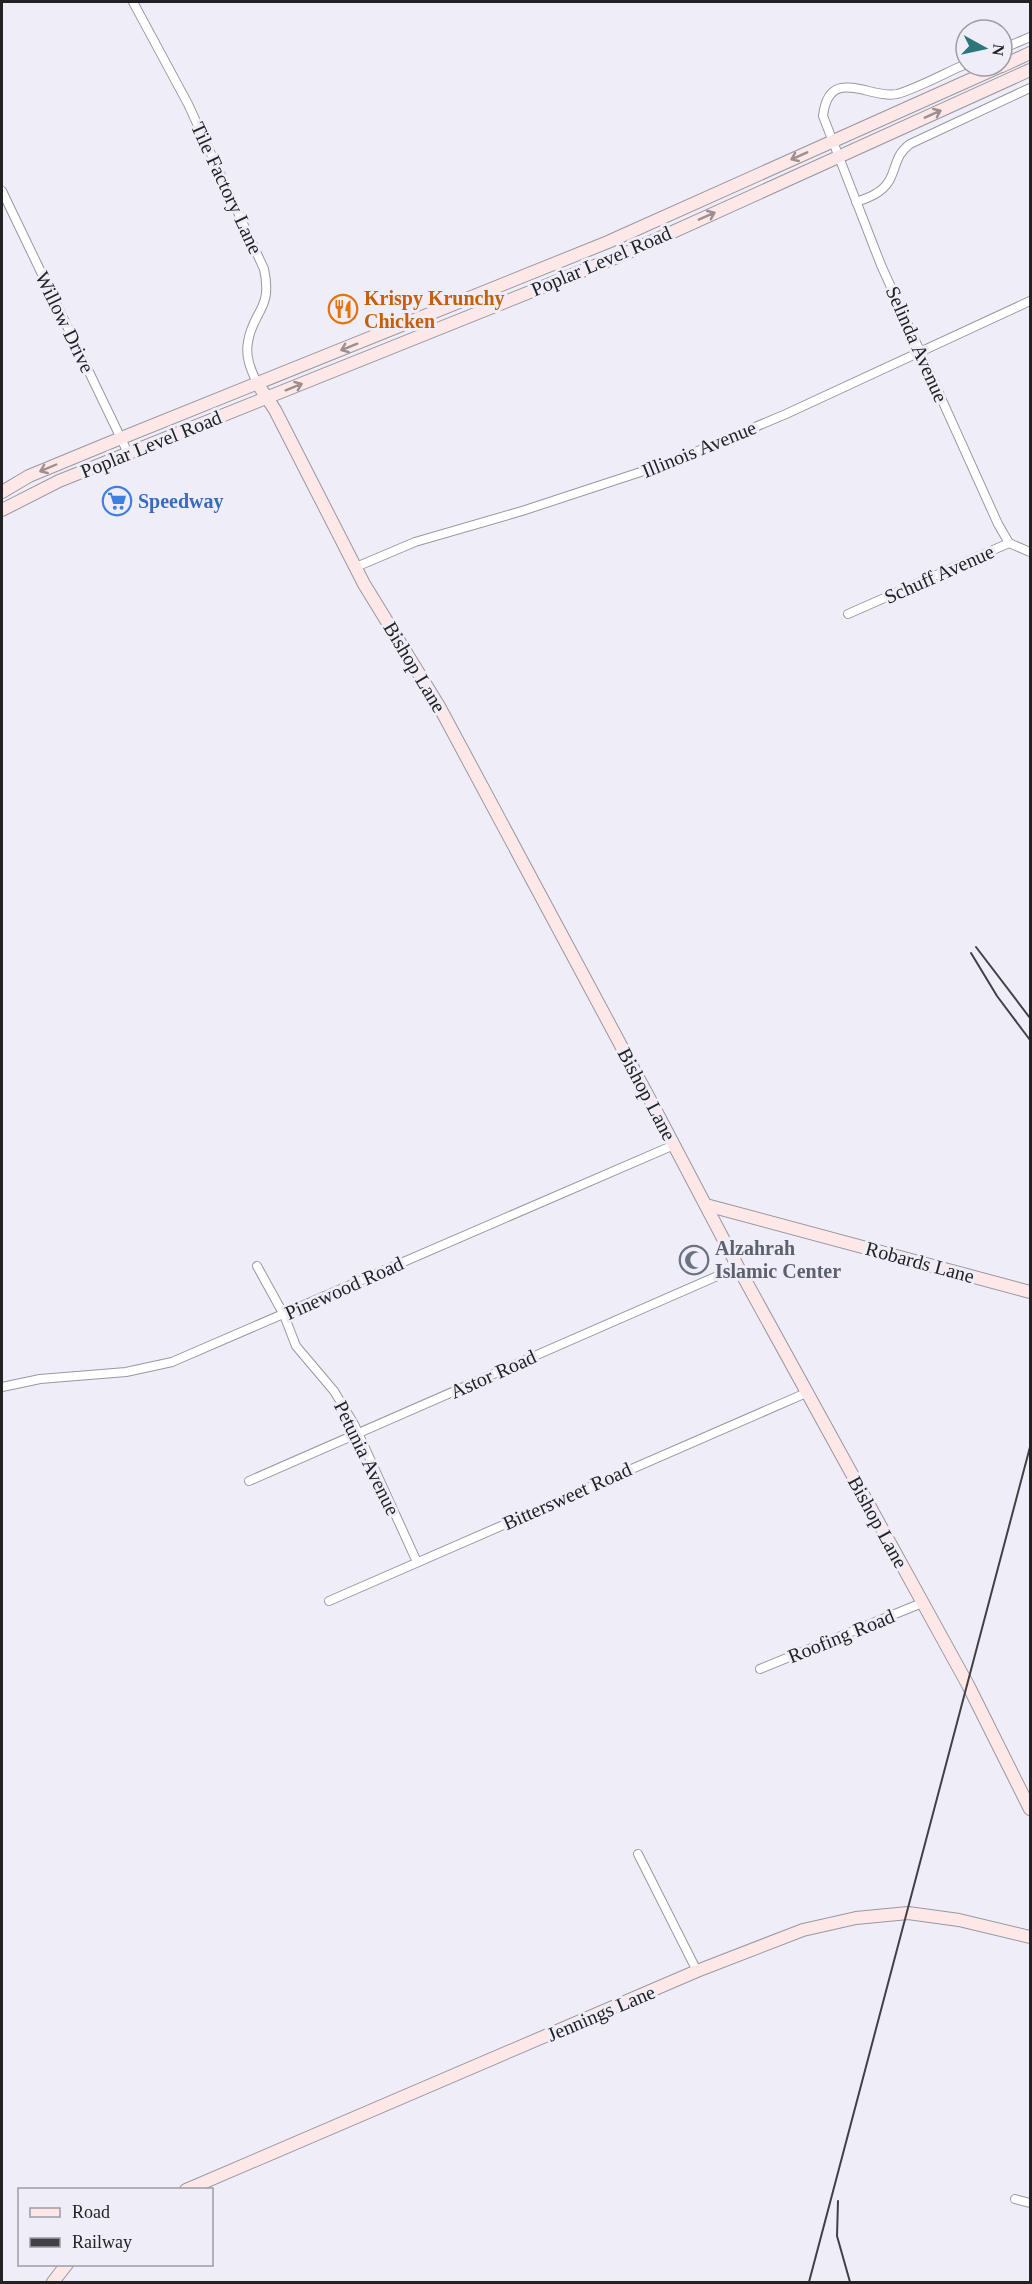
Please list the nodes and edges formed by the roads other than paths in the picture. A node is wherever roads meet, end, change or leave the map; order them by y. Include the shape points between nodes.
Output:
1 (133, 2) edge
2 (1030, 37) edge
3 (1014, 44) edge
4 (1030, 53) edge
5 (1014, 60) edge
6 (954, 69) edge
7 (1030, 70) edge
8 (974, 78) edge
9 (1030, 88) edge
10 (833, 141) junction
11 (838, 157) junction
12 (2, 190) edge
13 (856, 202) junction
14 (1030, 301) edge
15 (920, 351) junction
16 (257, 383) junction
17 (267, 398) junction
18 (122, 437) junction
19 (128, 453) junction
20 (2, 492) edge
21 (2, 510) edge
22 (1009, 543) junction
23 (1030, 552) edge
24 (356, 567) junction
25 (848, 614) dead end
26 (674, 1145) junction
27 (706, 1205) junction
28 (258, 1266) dead end
29 (738, 1267) junction
30 (1030, 1292) edge
31 (284, 1315) junction
32 (2, 1386) edge
33 (806, 1393) junction
34 (358, 1433) junction
35 (249, 1481) dead end
36 (417, 1562) junction
37 (329, 1601) dead end
38 (922, 1603) junction
39 (760, 1669) dead end
40 (1030, 1809) edge
41 (638, 1854) dead end
42 (1030, 1937) edge
43 (697, 1971) junction
44 (191, 2188) edge
45 (1015, 2199) dead end
46 (1030, 2203) edge
47 (66, 2266) edge
48 (53, 2283) edge

1 - 16 street, Tile Factory Lane via 188,104 264,269 266,300 249,336 247,350
2 - 3 street
4 - 5 street, Poplar Level Road
6 - 10 street, Selinda Avenue via 898,93 883,94 856,87 835,90 824,104 823,116
11 -> 7 street, Poplar Level Road
8 - 10 street, Poplar Level Road
9 - 13 street via 910,144 901,150 885,186
10 - 11 street, Selinda Avenue
10 -> 16 street, Poplar Level Road via 608,242
11 - 13 street, Selinda Avenue
17 -> 11 street, Poplar Level Road via 622,255
12 - 18 street, Willow Drive
13 - 15 street, Selinda Avenue
14 - 15 street, Illinois Avenue
15 - 22 street, Selinda Avenue
15 - 24 street, Illinois Avenue via 674,461 415,542
16 - 17 street, Bishop Lane
16 - 18 street, Poplar Level Road
17 - 19 street, Poplar Level Road
17 - 24 street, Bishop Lane
18 - 19 street, Willow Drive
18 -> 20 street, Poplar Level Road via 29,476
19 - 21 street, Poplar Level Road
22 - 23 street, Schuff Avenue
22 - 25 street, Schuff Avenue
24 - 26 street, Bishop Lane via 440,708
26 - 27 street, Bishop Lane
26 - 31 street, Pinewood Road
27 - 29 street, Bishop Lane
27 - 30 street, Robards Lane
28 - 31 street, Petunia Avenue
29 - 33 street, Bishop Lane
29 - 34 street, Astor Road
31 - 32 street, Pinewood Road via 197,1353 152,1367
31 - 34 street, Petunia Avenue via 296,1346 334,1392
33 - 36 street, Bittersweet Road
33 - 38 street, Bishop Lane
34 - 35 street, Astor Road
34 - 36 street, Petunia Avenue
36 - 37 street, Bittersweet Road
38 - 39 street, Roofing Road
38 - 40 street, Bishop Lane
41 - 43 street
42 - 43 street, Jennings Lane via 959,1920 892,1914 803,1930
43 - 44 street, Jennings Lane
45 - 46 street
47 - 48 street

